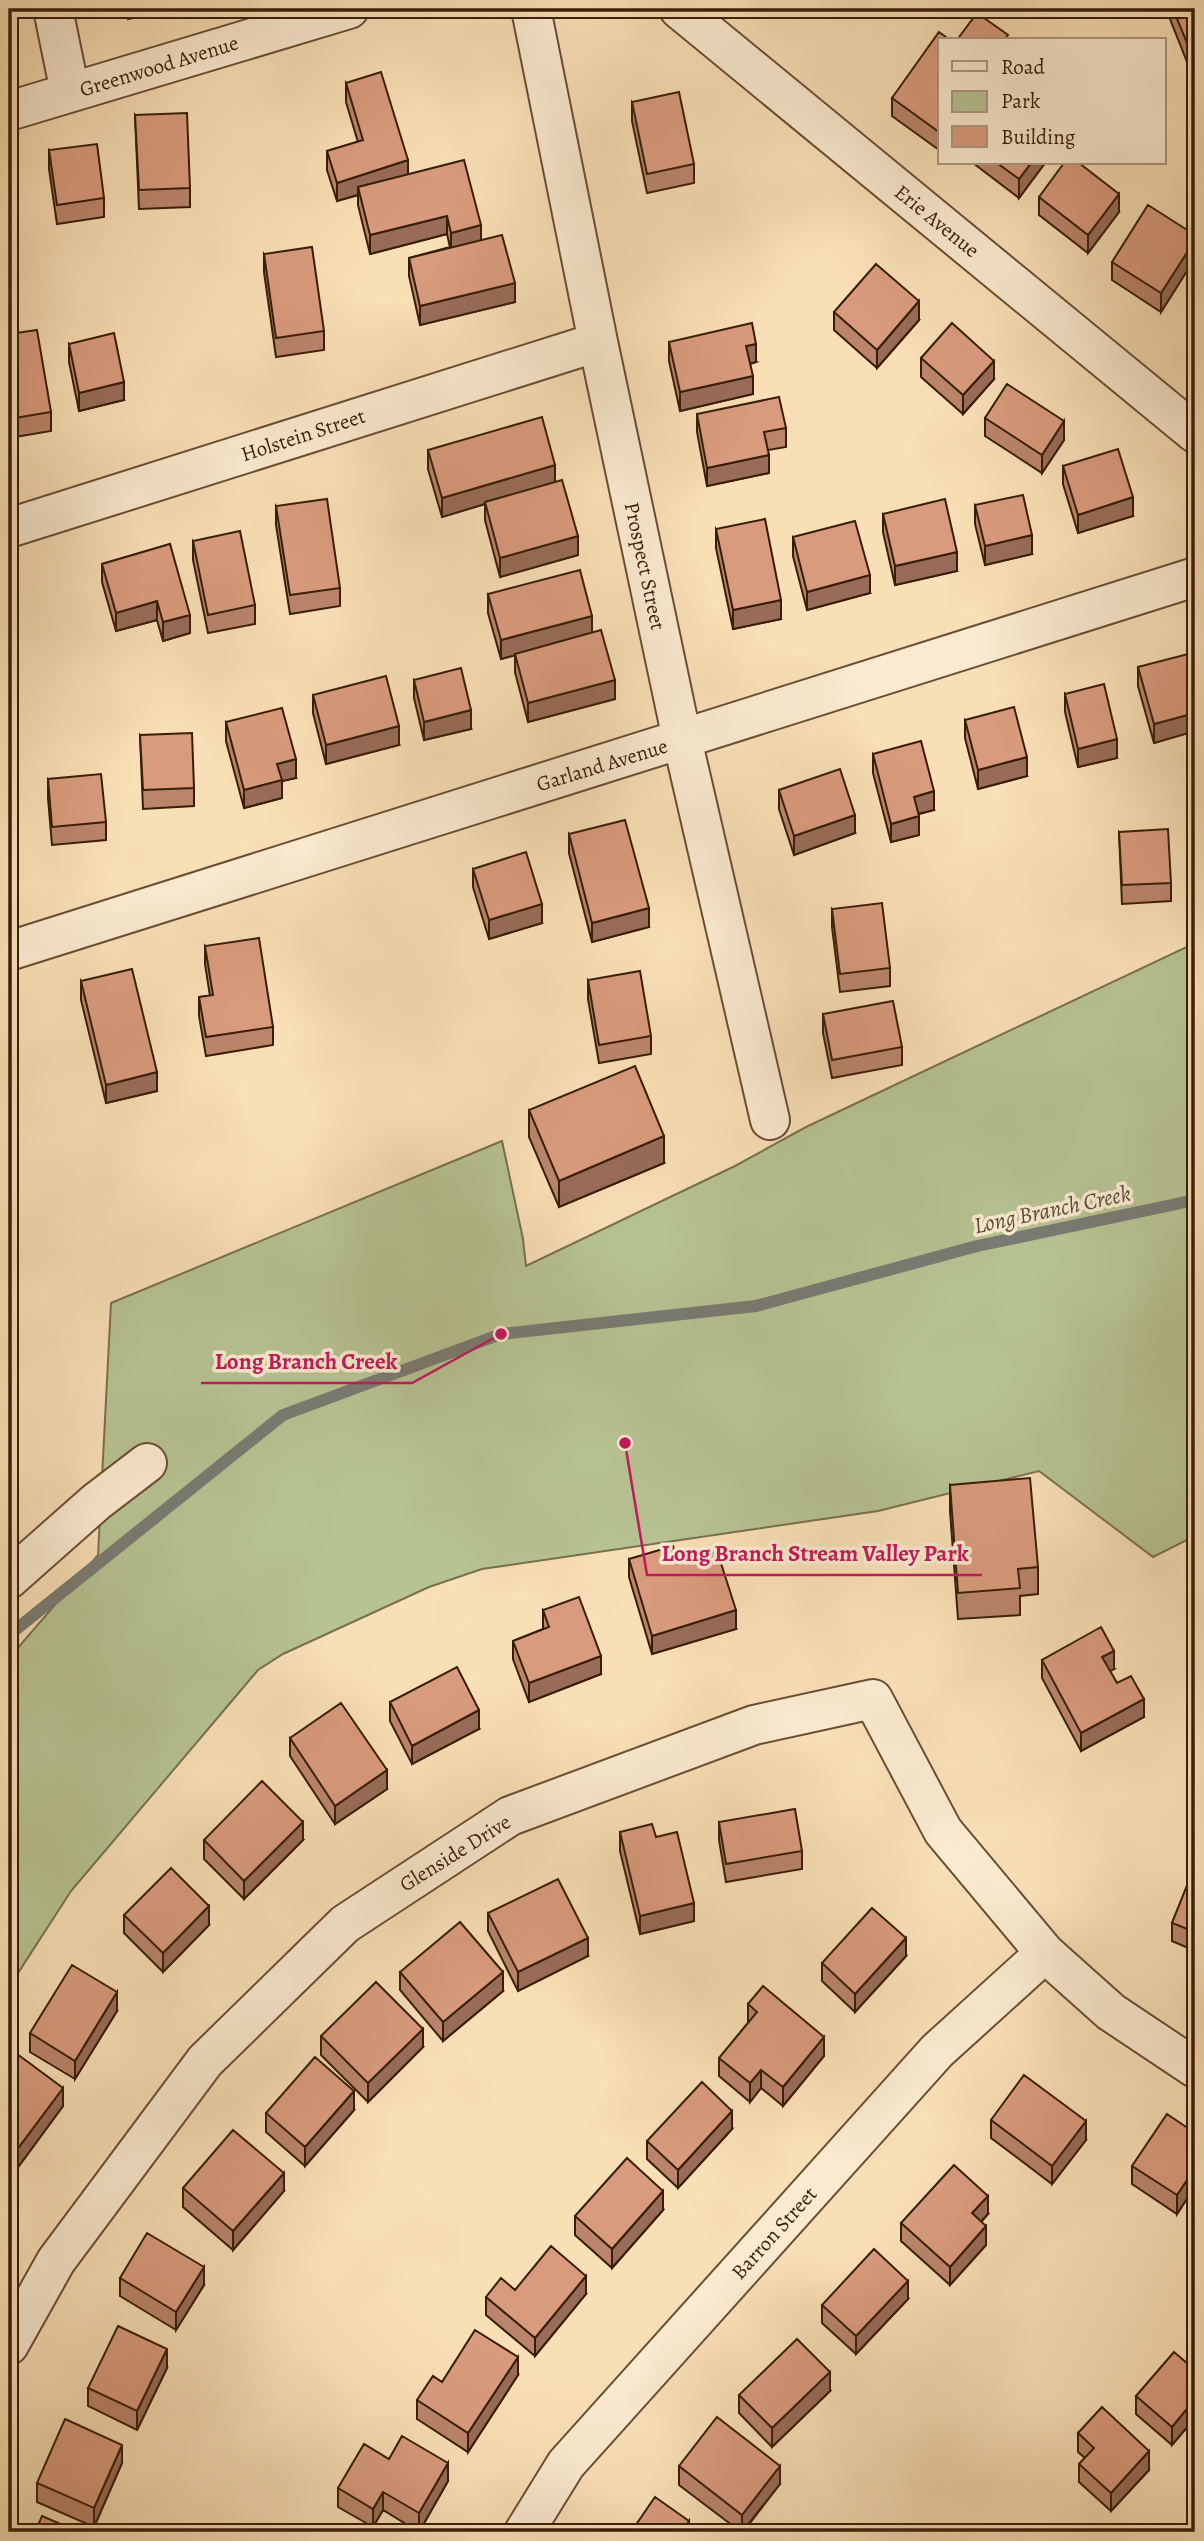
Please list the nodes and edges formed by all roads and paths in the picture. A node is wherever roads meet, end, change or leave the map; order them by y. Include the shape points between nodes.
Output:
1 (53, 9) edge
2 (349, 9) edge
3 (531, 9) edge
4 (679, 9) edge
5 (70, 92) junction
6 (9, 111) edge
7 (598, 342) junction
8 (1195, 433) edge
9 (9, 528) edge
10 (1195, 577) edge
11 (682, 739) junction
12 (9, 951) edge
13 (770, 1120) dead end
14 (148, 1464) dead end
15 (9, 1580) edge
16 (1045, 1953) junction
17 (1195, 2068) edge
18 (9, 2345) edge
19 (524, 2532) edge

1 - 5 street
2 - 5 street, Greenwood Avenue
3 - 7 street, Prospect Street
4 - 8 street, Erie Avenue
5 - 6 street, Greenwood Avenue
7 - 9 street, Holstein Street
7 - 11 street, Prospect Street
10 - 11 street, Garland Avenue
11 - 12 street, Garland Avenue
11 - 13 street, Prospect Street
14 - 15 street via 96,1502
16 - 17 street via 1111,2012
16 - 18 street, Glenside Drive via 943,1831 873,1699 754,1725 510,1816 345,1924 205,2061 56,2261
16 - 19 street, Barron Street via 937,2051 566,2464

